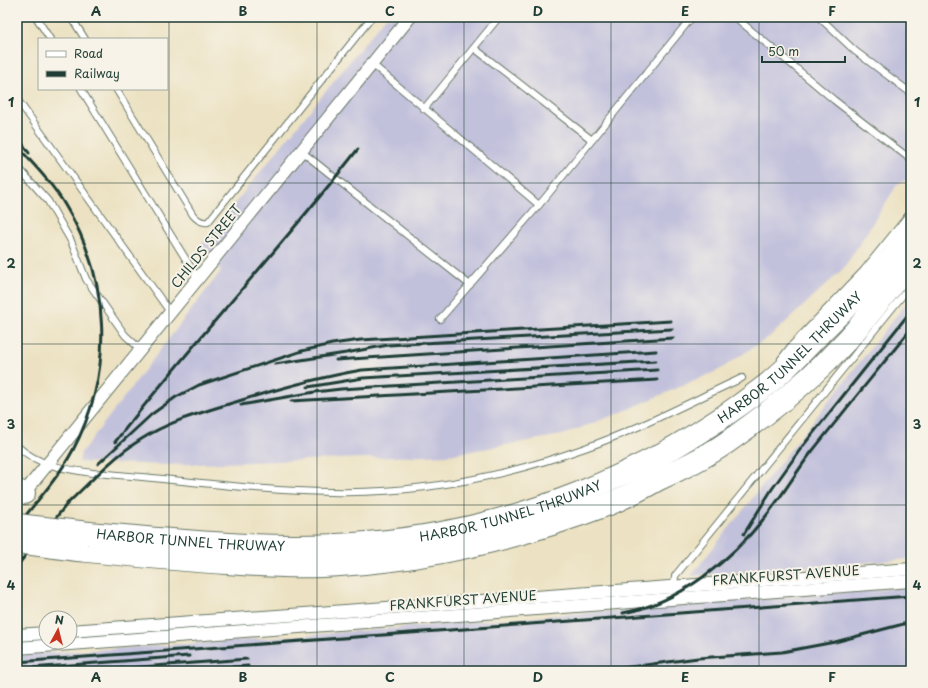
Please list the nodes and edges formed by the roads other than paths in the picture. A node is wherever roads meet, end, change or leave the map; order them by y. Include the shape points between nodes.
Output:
1 (36, 17) edge
2 (71, 17) edge
3 (372, 17) edge
4 (410, 17) edge
5 (499, 17) edge
6 (692, 17) edge
7 (735, 17) edge
8 (819, 17) edge
9 (49, 38) edge
10 (84, 38) edge
11 (474, 48) junction
12 (372, 64) junction
13 (82, 90) edge
14 (117, 90) edge
15 (911, 93) edge
16 (17, 99) edge
17 (424, 109) junction
18 (592, 140) junction
19 (301, 151) junction
20 (911, 154) edge
21 (17, 166) edge
22 (539, 205) junction
23 (911, 212) edge
24 (911, 232) edge
25 (902, 257) edge
26 (198, 279) junction
27 (470, 285) junction
28 (911, 286) edge
29 (170, 312) junction
30 (440, 319) dead end
31 (140, 349) junction
32 (777, 364) dead end
33 (772, 370) dead end
34 (747, 387) junction
35 (17, 446) edge
36 (48, 464) junction
37 (21, 492) edge
38 (17, 526) edge
39 (83, 541) junction
40 (17, 542) edge
41 (911, 569) edge
42 (911, 580) edge
43 (674, 593) junction
44 (78, 630) edge
45 (38, 634) edge
46 (17, 635) edge
47 (17, 648) edge

1 - 9 lane
2 - 10 lane
3 - 14 lane via 208,222 198,221 193,215
4 - 12 street, CHILDS STREET
5 - 11 lane
6 - 18 lane
7 - 20 lane via 834,100 909,158
8 - 15 lane via 855,51
11 - 17 lane
11 - 18 lane
12 - 17 lane
12 - 19 street, CHILDS STREET
13 - 26 lane
16 - 29 lane
17 - 22 lane
18 - 22 lane
19 - 26 street, CHILDS STREET
19 - 27 lane
21 - 31 lane via 48,202 71,241 86,279 125,335
22 - 27 lane
23 - 25 lane
24 - 25 highway, HARBOR TUNNEL THRUWAY
25 - 32 lane via 864,270
25 - 34 highway, HARBOR TUNNEL THRUWAY via 869,284 782,371
25 - 39 highway, HARBOR TUNNEL THRUWAY via 846,341 782,401 730,440 675,472 611,503 555,524 491,542 434,553 340,565 273,566 158,559
26 - 29 street, CHILDS STREET
27 - 30 lane
28 - 43 lane via 674,576
29 - 31 street, CHILDS STREET
31 - 36 street, CHILDS STREET
33 - 34 lane
34 - 36 lane via 540,463 460,482 414,488 346,492 290,491 93,473 62,469
34 - 39 highway, HARBOR TUNNEL THRUWAY via 717,422 669,451 567,498 526,513 481,525 368,543 298,546
35 - 36 lane
36 - 37 street, CHILDS STREET
38 - 39 highway, HARBOR TUNNEL THRUWAY, bridge
39 - 40 highway, HARBOR TUNNEL THRUWAY, bridge
41 - 43 street, FRANKFURST AVENUE
42 - 43 street, FRANKFURST AVENUE
43 - 44 street, FRANKFURST AVENUE via 498,599
43 - 47 street, FRANKFURST AVENUE
45 - 46 street

